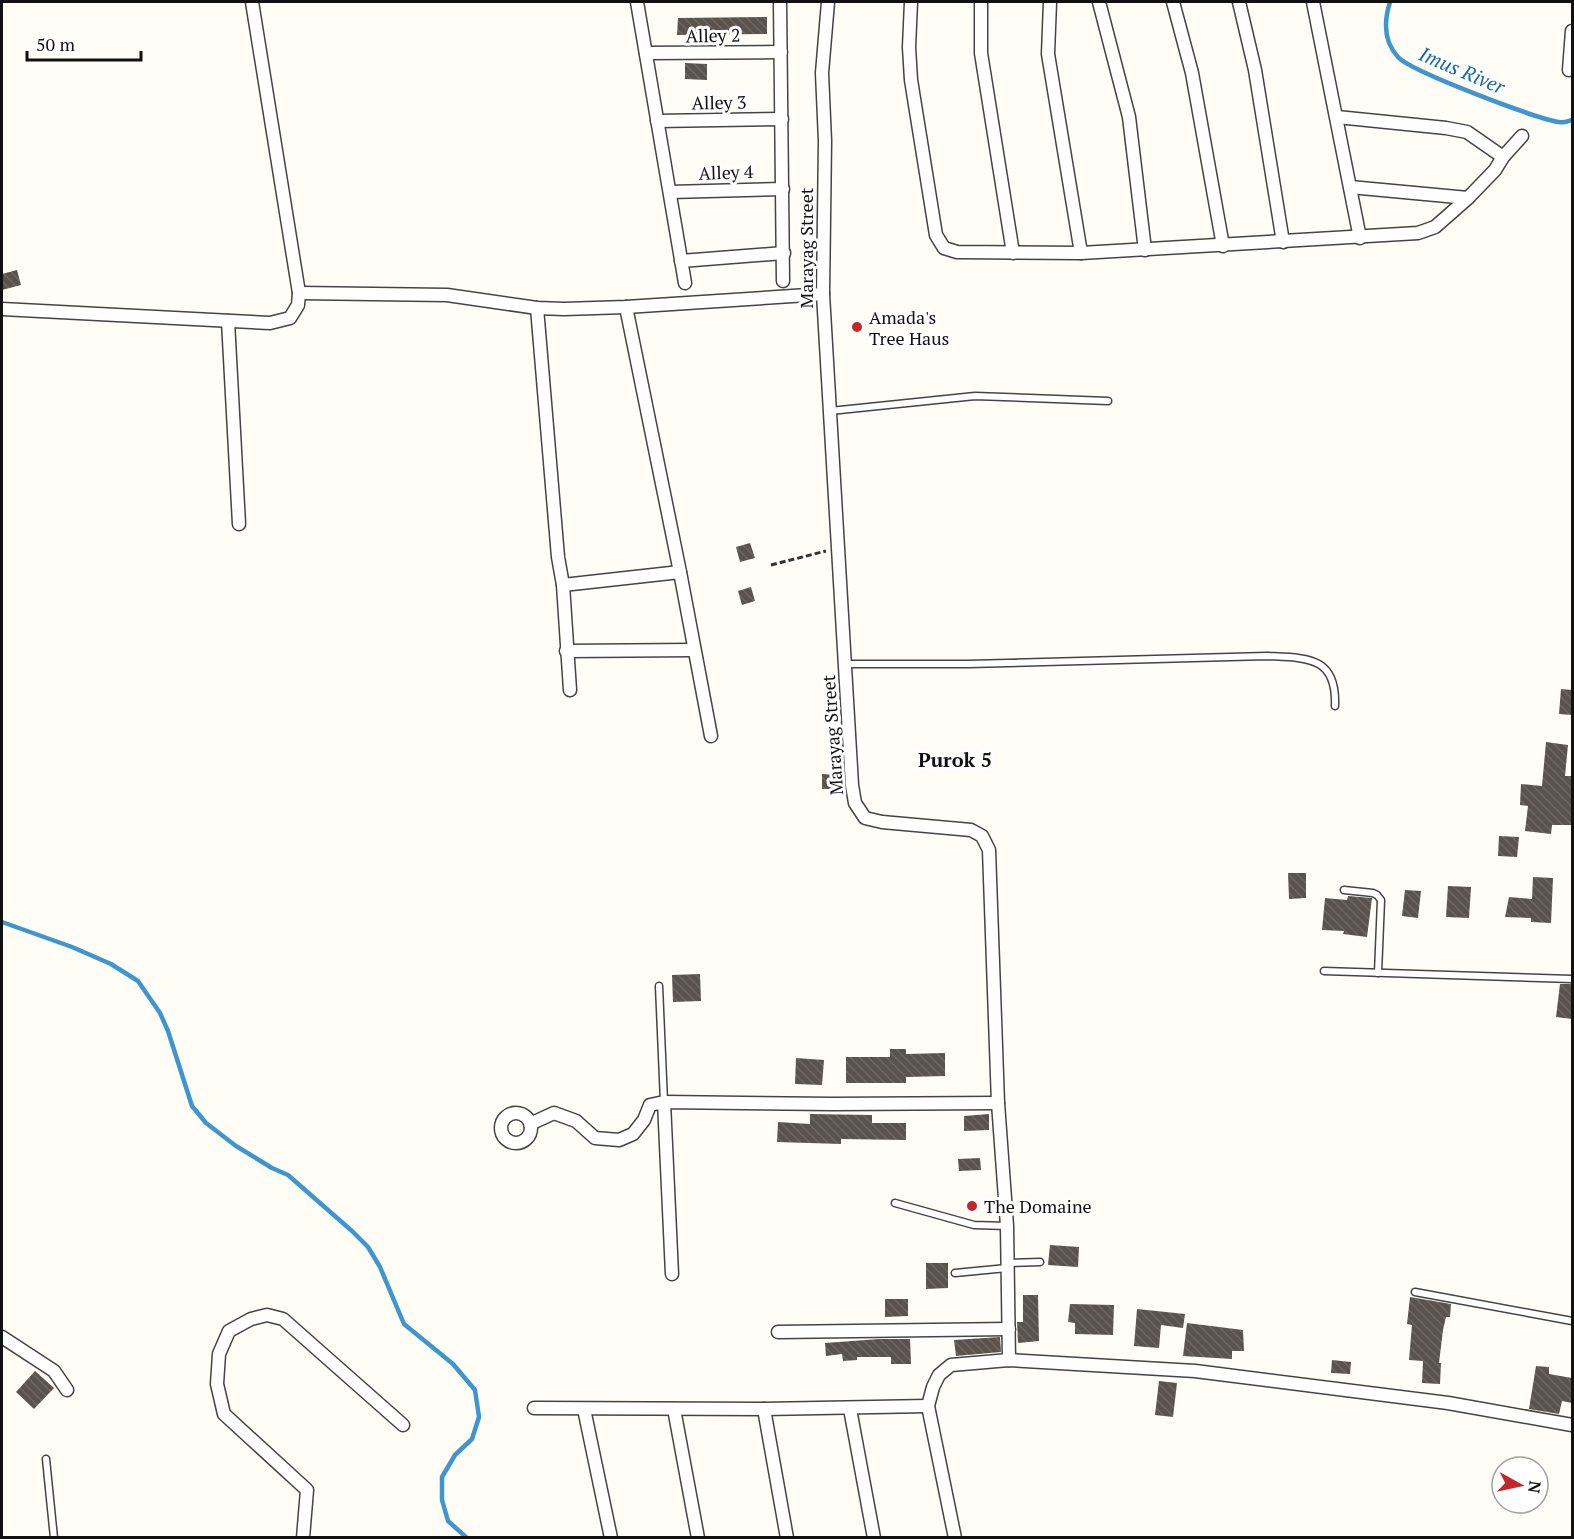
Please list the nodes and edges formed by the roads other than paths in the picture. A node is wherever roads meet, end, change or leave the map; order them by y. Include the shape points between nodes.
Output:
1 (252, 2) edge
2 (637, 2) edge
3 (780, 2) edge
4 (828, 2) edge
5 (911, 2) edge
6 (981, 2) edge
7 (1050, 2) edge
8 (1100, 2) edge
9 (1173, 2) edge
10 (1239, 2) edge
11 (1313, 2) edge
12 (1572, 30) edge
13 (781, 52) junction
14 (646, 54) junction
15 (1569, 70) dead end
16 (1337, 117) junction
17 (782, 119) junction
18 (657, 121) junction
19 (1522, 136) dead end
20 (1503, 157) junction
21 (1350, 187) junction
22 (783, 189) junction
23 (670, 192) junction
24 (1468, 198) junction
25 (1360, 238) junction
26 (1283, 242) junction
27 (1223, 246) junction
28 (1145, 250) junction
29 (784, 253) junction
30 (1013, 253) junction
31 (1081, 253) junction
32 (681, 261) junction
33 (783, 281) dead end
34 (685, 283) dead end
35 (299, 293) junction
36 (823, 294) junction
37 (626, 307) junction
38 (537, 308) junction
39 (2, 309) edge
40 (228, 321) junction
41 (1108, 401) dead end
42 (830, 411) junction
43 (239, 524) dead end
44 (680, 572) junction
45 (563, 585) junction
46 (694, 650) junction
47 (566, 651) junction
48 (846, 664) junction
49 (570, 690) dead end
50 (1335, 706) dead end
51 (711, 736) dead end
52 (1344, 890) dead end
53 (1324, 971) dead end
54 (1378, 973) junction
55 (1572, 979) edge
56 (659, 986) dead end
57 (664, 1102) junction
58 (998, 1103) junction
59 (530, 1124) dead end
60 (895, 1203) dead end
61 (1006, 1226) junction
62 (1040, 1262) dead end
63 (1008, 1266) junction
64 (955, 1273) dead end
65 (672, 1274) dead end
66 (1415, 1292) dead end
67 (1572, 1321) edge
68 (1009, 1329) junction
69 (778, 1332) dead end
70 (2, 1337) edge
71 (1009, 1360) junction
72 (67, 1390) dead end
73 (928, 1406) junction
74 (534, 1408) dead end
75 (584, 1408) junction
76 (674, 1409) junction
77 (764, 1409) junction
78 (850, 1409) junction
79 (403, 1425) dead end
80 (1572, 1425) edge
81 (46, 1459) dead end
82 (54, 1538) edge
83 (303, 1538) edge
84 (611, 1538) edge
85 (698, 1538) edge
86 (787, 1538) edge
87 (874, 1538) edge
88 (955, 1538) edge

1 - 35 street
2 - 14 street
3 - 13 street
4 - 36 street, Marayag Street via 822,73
5 - 30 street via 911,80 936,236 944,248 957,252
6 - 30 street via 981,53
7 - 31 street via 1048,54
8 - 28 street via 1129,117
9 - 27 street via 1192,73
10 - 26 street via 1256,70
11 - 16 street
12 - 15 street
13 - 14 street, Alley 2
13 - 17 street
14 - 18 street
16 - 20 street via 1467,132
16 - 21 street
17 - 18 street, Alley 3
17 - 22 street
18 - 23 street
19 - 20 street
20 - 24 street
21 - 24 street
21 - 25 street
22 - 23 street, Alley 4
22 - 29 street
23 - 32 street
24 - 25 street via 1435,227 1418,233
25 - 26 street
26 - 27 street
27 - 28 street
28 - 31 street
29 - 32 street
29 - 33 street
30 - 31 street
32 - 34 street
35 - 38 street via 447,296
35 - 40 street via 298,305 290,318 270,323
36 - 37 street
36 - 42 street, Marayag Street
37 - 38 street
37 - 44 street
38 - 45 street
39 - 40 street
40 - 43 street
41 - 42 lane via 975,396
42 - 48 street, Marayag Street
44 - 45 street
44 - 46 street
45 - 47 street
46 - 47 street
46 - 51 street
47 - 49 street
48 - 50 lane via 1305,658 1326,668 1336,689
48 - 58 street, Marayag Street via 852,785 855,803 865,818 971,830 982,836 989,850
52 - 54 lane via 1373,893 1381,900
53 - 54 lane
54 - 55 lane
56 - 57 lane
57 - 58 street
57 - 59 street via 650,1105 633,1134 619,1140 595,1138 576,1120 554,1113
57 - 65 street
58 - 61 street, Marayag Street
60 - 61 lane via 974,1225
61 - 63 street, Marayag Street
62 - 63 lane
63 - 64 lane
63 - 68 street, Marayag Street
66 - 67 lane
68 - 69 street
68 - 71 street, Marayag Street
70 - 72 street via 54,1371
71 - 73 street via 951,1365 939,1375
71 - 80 street via 1195,1371 1448,1403
73 - 78 street
73 - 88 street
74 - 75 street
75 - 76 street
75 - 84 street
76 - 77 street
76 - 85 street
77 - 78 street
77 - 86 street
78 - 87 street
79 - 83 street via 283,1319 267,1315 251,1318 229,1330 219,1354 217,1384 224,1414 307,1490
81 - 82 lane

